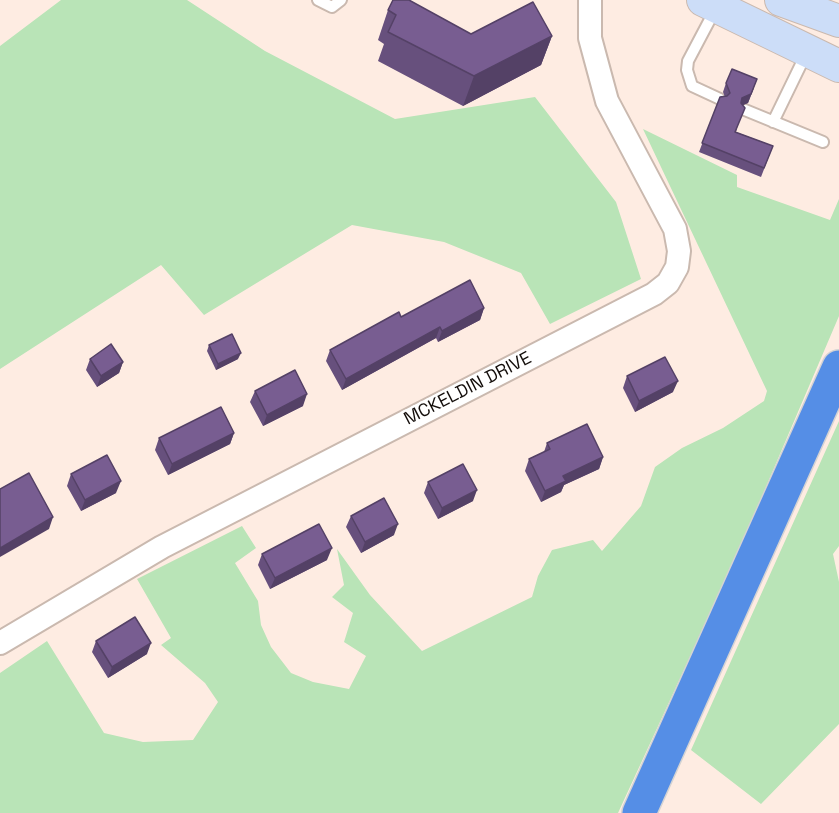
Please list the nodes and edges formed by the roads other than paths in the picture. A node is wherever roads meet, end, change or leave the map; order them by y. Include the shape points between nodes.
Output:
1 (318, 0) edge
2 (341, 0) edge
3 (590, 0) edge
4 (781, 0) edge
5 (710, 4) edge
6 (839, 21) edge
7 (807, 51) junction
8 (839, 66) edge
9 (720, 99) edge
10 (745, 110) edge
11 (773, 122) junction
12 (823, 142) dead end
13 (839, 367) edge
14 (0, 643) edge
15 (639, 813) edge

1 - 2 lane via 332,7
3 - 14 street, MCKELDIN DRIVE via 590,38 607,101 675,229 677,267 668,283 654,294 162,547
4 - 6 main road
5 - 7 main road
5 - 9 lane via 687,70 692,86
7 - 8 main road
7 - 11 lane
10 - 11 lane
11 - 12 lane
13 - 15 highway

